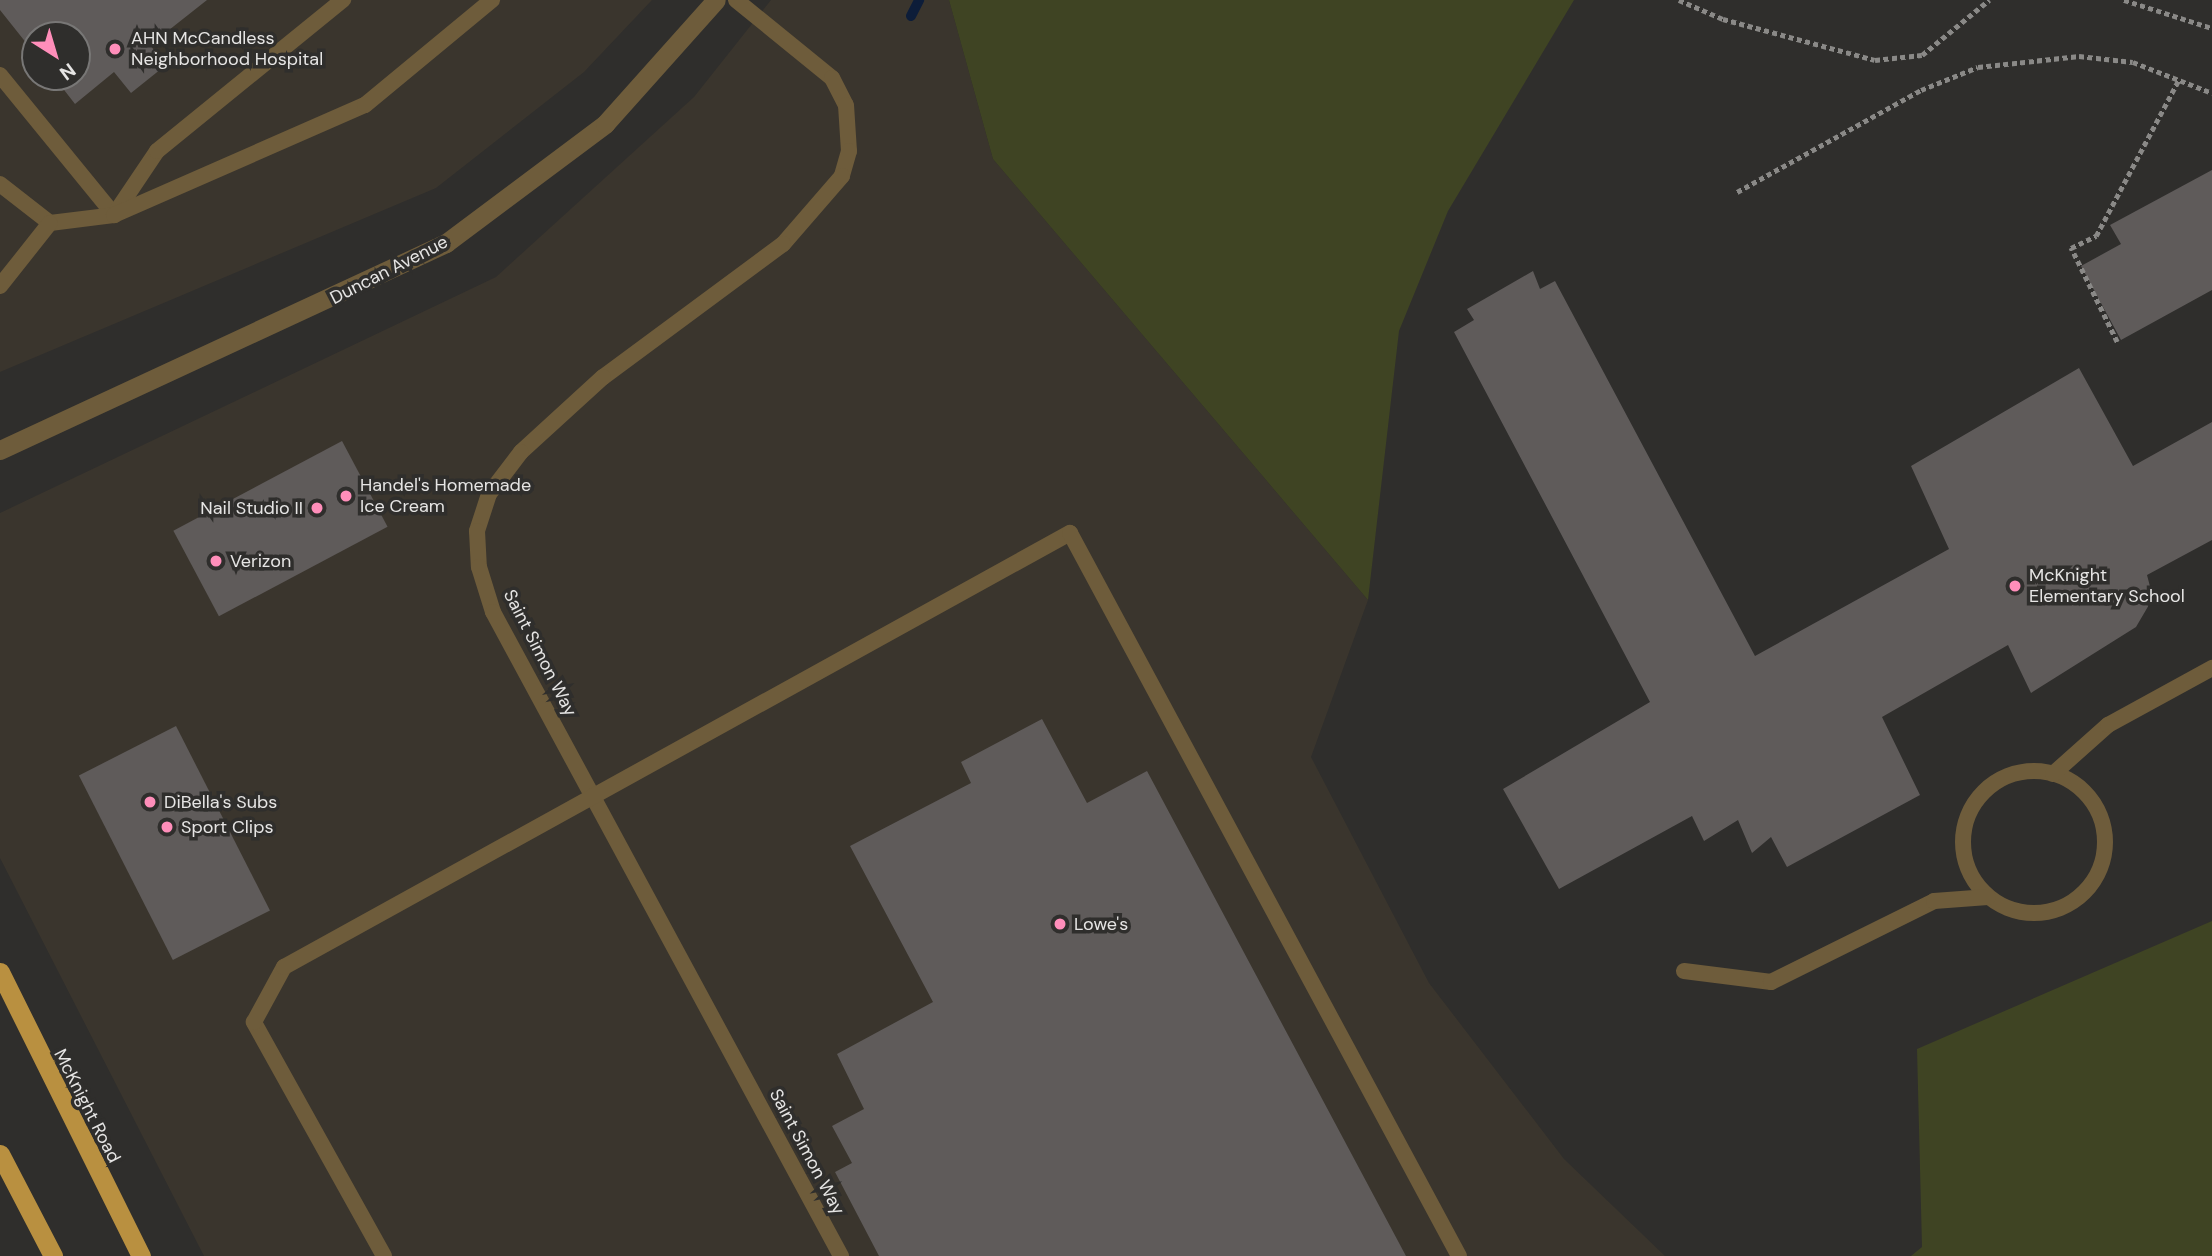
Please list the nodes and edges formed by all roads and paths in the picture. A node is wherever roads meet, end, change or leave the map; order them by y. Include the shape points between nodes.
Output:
1 (343, 0) edge
2 (492, 0) edge
3 (716, 0) edge
4 (736, 0) edge
5 (1679, 0) edge
6 (1989, 0) edge
7 (2124, 0) edge
8 (2212, 28) edge
9 (0, 75) edge
10 (2179, 79) junction
11 (2212, 93) edge
12 (0, 184) edge
13 (1737, 192) dead end
14 (114, 215) junction
15 (50, 223) junction
16 (0, 286) edge
17 (2117, 342) dead end
18 (0, 450) edge
19 (2212, 668) edge
20 (2053, 774) junction
21 (593, 793) junction
22 (1988, 897) junction
23 (1684, 971) dead end
24 (0, 972) edge
25 (0, 1154) edge
26 (53, 1256) edge
27 (141, 1256) edge
28 (384, 1256) edge
29 (841, 1256) edge
30 (1459, 1256) edge

1 - 14 lane via 157,151
2 - 14 lane via 365,105
3 - 18 street, Duncan Avenue via 605,124 446,243
4 - 21 lane, Saint Simon Way via 832,78 846,105 849,151 842,176 783,244 603,377 521,452 489,494 477,531 493,612
5 - 6 path via 1723,19 1875,60 1923,55
7 - 8 path
9 - 14 lane
10 - 11 path
10 - 13 path via 2133,62 2079,56 1978,67 1921,90
10 - 17 path via 2096,236 2071,248
12 - 15 lane
14 - 15 lane
15 - 16 lane
19 - 20 lane via 2108,724
20 - 22 lane via 2011,774 1975,802 1962,830 1963,853
20 - 22 lane via 2092,801 2102,822 2101,871 2087,892 2041,913 2015,911
21 - 28 lane via 308,949 264,995 254,1022 269,1058
21 - 29 lane, Saint Simon Way
21 - 30 lane via 1070,533
22 - 23 lane via 1934,901 1771,982
24 - 27 highway, McKnight Road
25 - 26 highway

